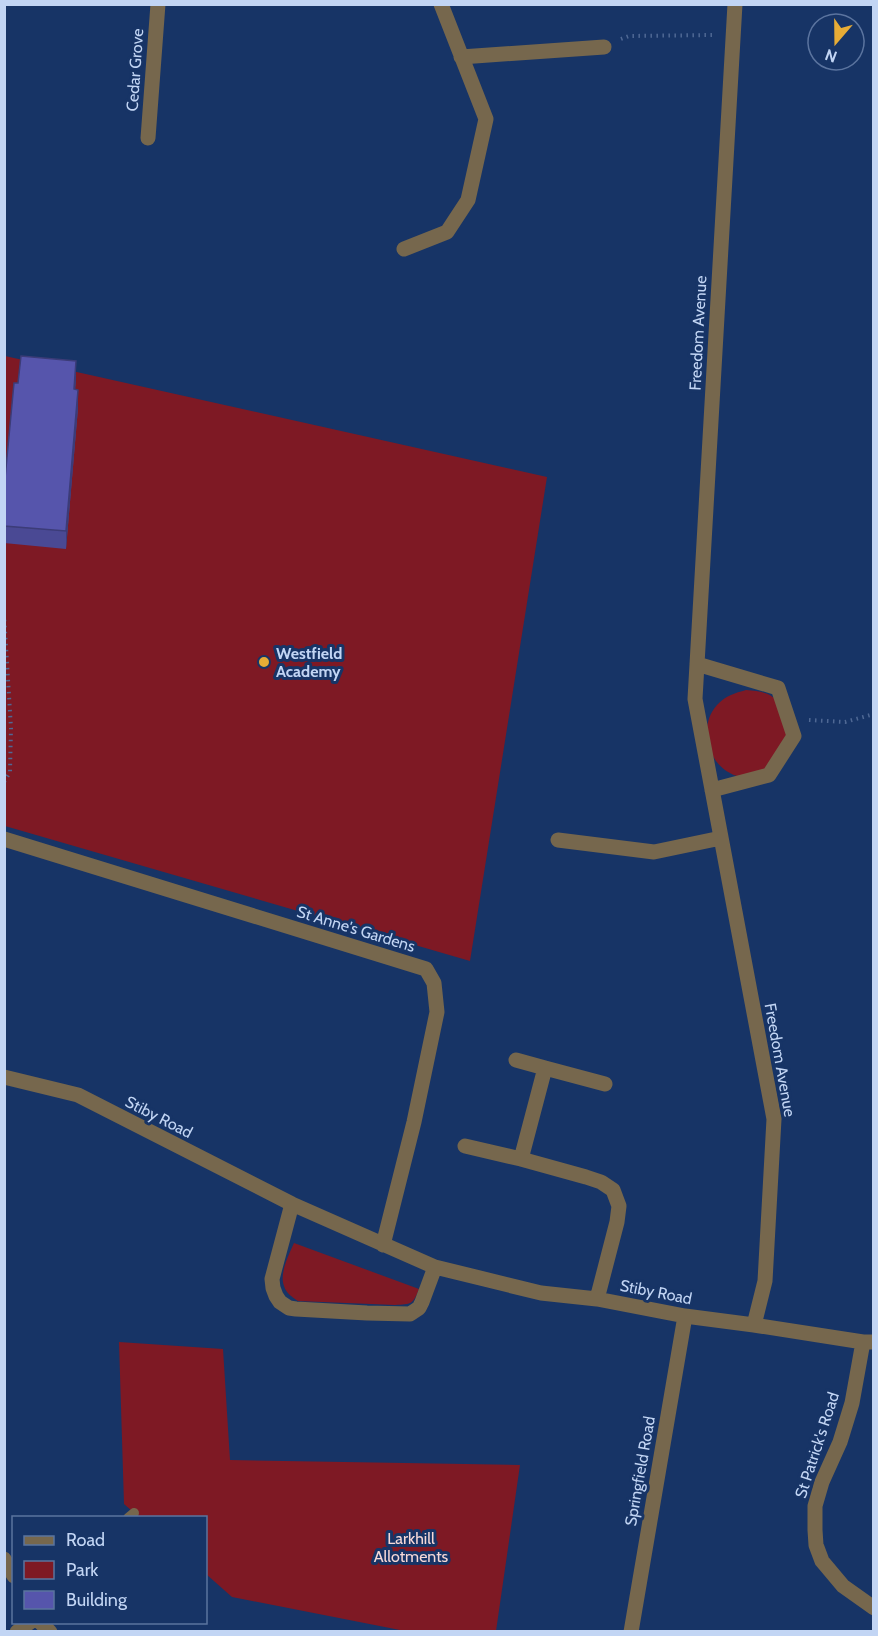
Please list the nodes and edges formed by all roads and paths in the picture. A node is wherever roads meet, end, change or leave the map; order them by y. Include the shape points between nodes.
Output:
1 (158, 4) edge
2 (441, 4) edge
3 (735, 4) edge
4 (733, 34) junction
5 (604, 47) joint
6 (461, 57) junction
7 (148, 138) dead end
8 (404, 249) dead end
9 (4, 614) edge
10 (697, 664) junction
11 (873, 714) edge
12 (788, 720) junction
13 (4, 782) edge
14 (712, 790) junction
15 (721, 838) junction
16 (4, 839) edge
17 (558, 840) dead end
18 (516, 1060) dead end
19 (545, 1068) junction
20 (4, 1077) edge
21 (605, 1084) dead end
22 (465, 1146) dead end
23 (521, 1159) junction
24 (292, 1204) junction
25 (383, 1245) junction
26 (435, 1267) junction
27 (597, 1299) junction
28 (685, 1316) junction
29 (754, 1325) junction
30 (868, 1342) edge
31 (4, 1559) edge
32 (12, 1573) edge
33 (873, 1608) edge
34 (631, 1632) edge

1 - 7 street, Cedar Grove
2 - 6 street
3 - 4 street, Freedom Avenue
4 - 5 path via 629,36
4 - 10 street, Freedom Avenue
5 - 6 street
6 - 8 street via 486,118 468,200 447,232
9 - 13 path via 10,728 10,772
10 - 12 street via 778,688
10 - 14 street, Freedom Avenue via 695,699
11 - 12 path via 845,722
12 - 14 street via 794,735 769,775
14 - 15 street, Freedom Avenue
15 - 17 street via 654,852
15 - 29 street, Freedom Avenue via 774,1119 765,1281
16 - 25 street, St Anne's Gardens via 426,969 434,983 437,1012
18 - 19 street
19 - 21 street
19 - 23 street
20 - 24 street, Stiby Road via 78,1095
22 - 23 street
23 - 27 street via 601,1182 613,1190 619,1206 617,1222
24 - 25 street, Stiby Road
24 - 26 street via 272,1279 276,1296 289,1308 410,1314 419,1308
25 - 26 street, Stiby Road
26 - 27 street, Stiby Road via 541,1293
27 - 28 street, Stiby Road
28 - 29 street, Stiby Road
28 - 34 street, Springfield Road
29 - 30 street, Stiby Road
30 - 33 street, St Patrick's Road via 843,1432 814,1506 816,1545 822,1561 843,1586
31 - 32 street

